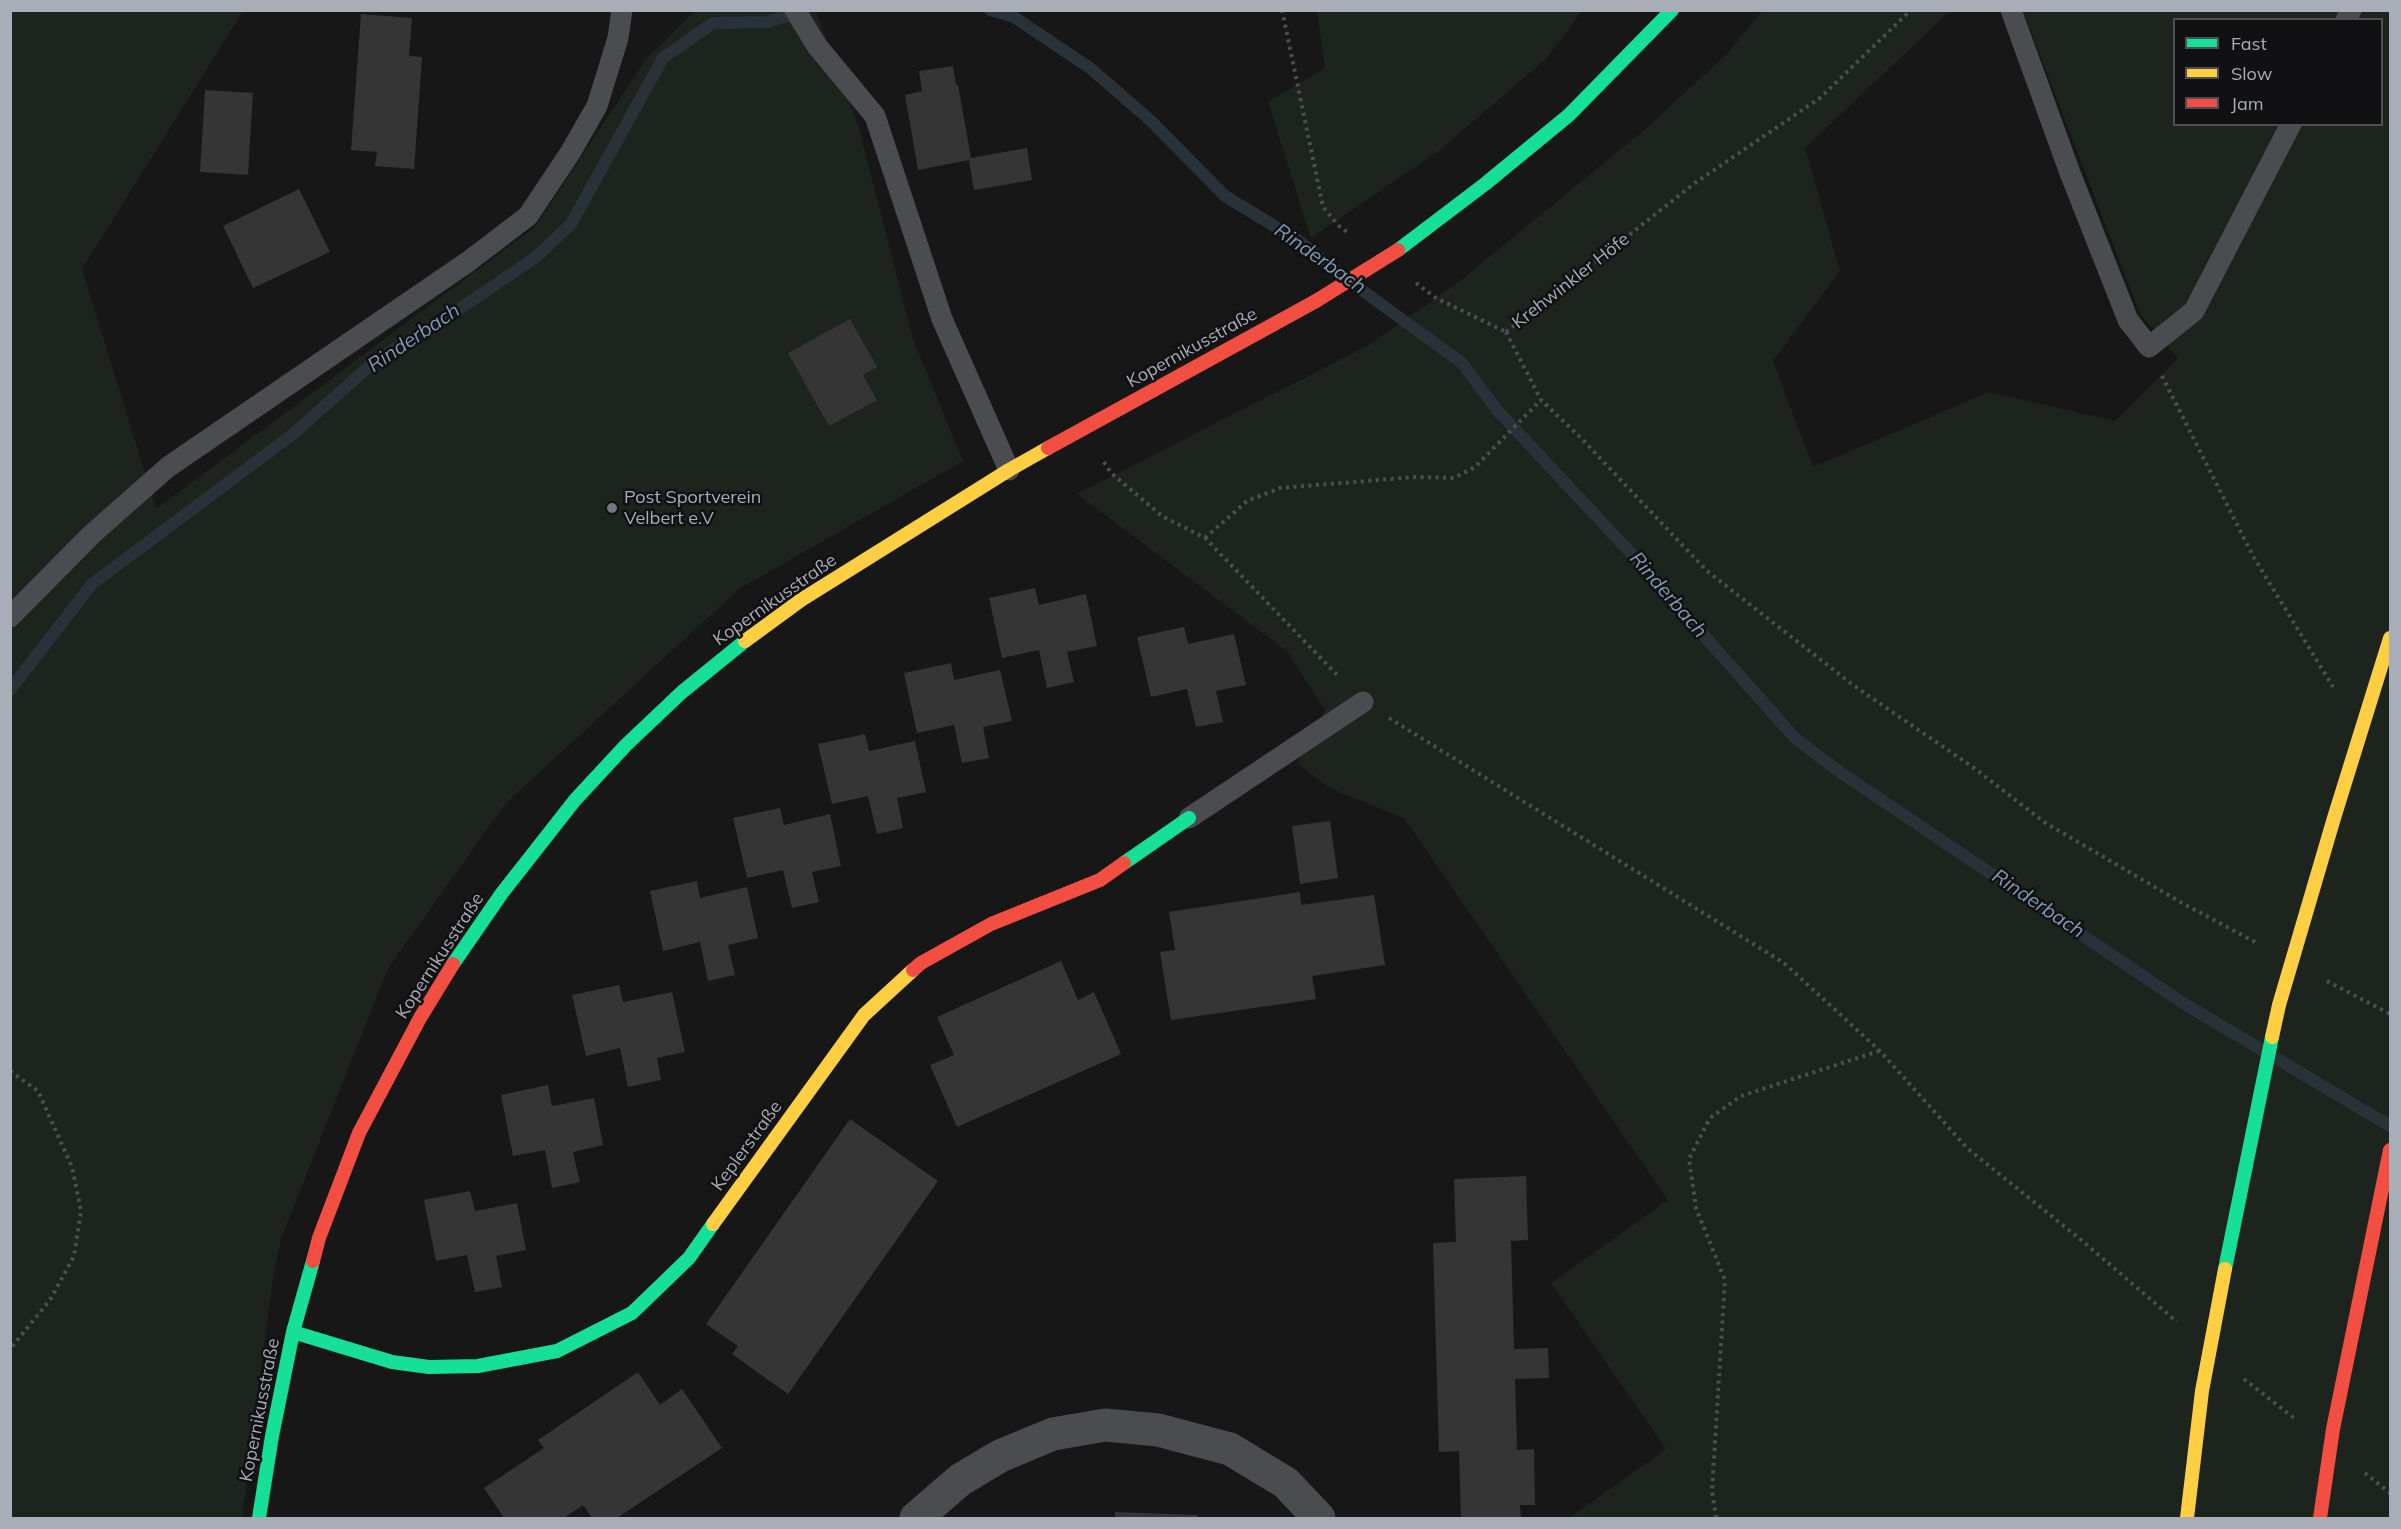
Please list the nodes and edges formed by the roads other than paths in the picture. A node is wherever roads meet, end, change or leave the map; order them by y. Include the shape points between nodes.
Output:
1 (622, 10) edge
2 (795, 10) edge
3 (1672, 10) edge
4 (2011, 10) edge
5 (2290, 126) edge
6 (1009, 470) junction
7 (10, 617) edge
8 (2391, 638) edge
9 (1363, 702) road end
10 (1189, 818) joint
11 (2391, 1150) edge
12 (293, 1332) junction
13 (259, 1518) edge
14 (916, 1518) edge
15 (1319, 1518) edge
16 (2187, 1518) edge
17 (2320, 1518) edge

1 - 7 lane via 618,38 597,106 528,216 469,261 168,467 91,535
2 - 6 lane via 817,46 875,116 942,319
3 - 6 main road, Kopernikusstraße, bridge via 1569,115 1398,250 1316,300
4 - 5 lane via 2128,320 2149,346 2194,311
6 - 12 main road, Kopernikusstraße via 801,600 740,644 626,745 575,800 461,951 388,1075 359,1133 319,1238
8 - 16 main road, bridge via 2279,1005 2202,1391
9 - 10 lane
10 - 12 main road, Keplerstraße via 1100,880 991,924 921,963 864,1015 689,1258 632,1313 557,1351 478,1366 429,1368 392,1362
11 - 17 main road, bridge via 2333,1429
12 - 13 main road, Kopernikusstraße
14 - 15 street via 960,1480 1000,1456 1053,1434 1106,1425 1158,1430 1230,1449 1286,1483

